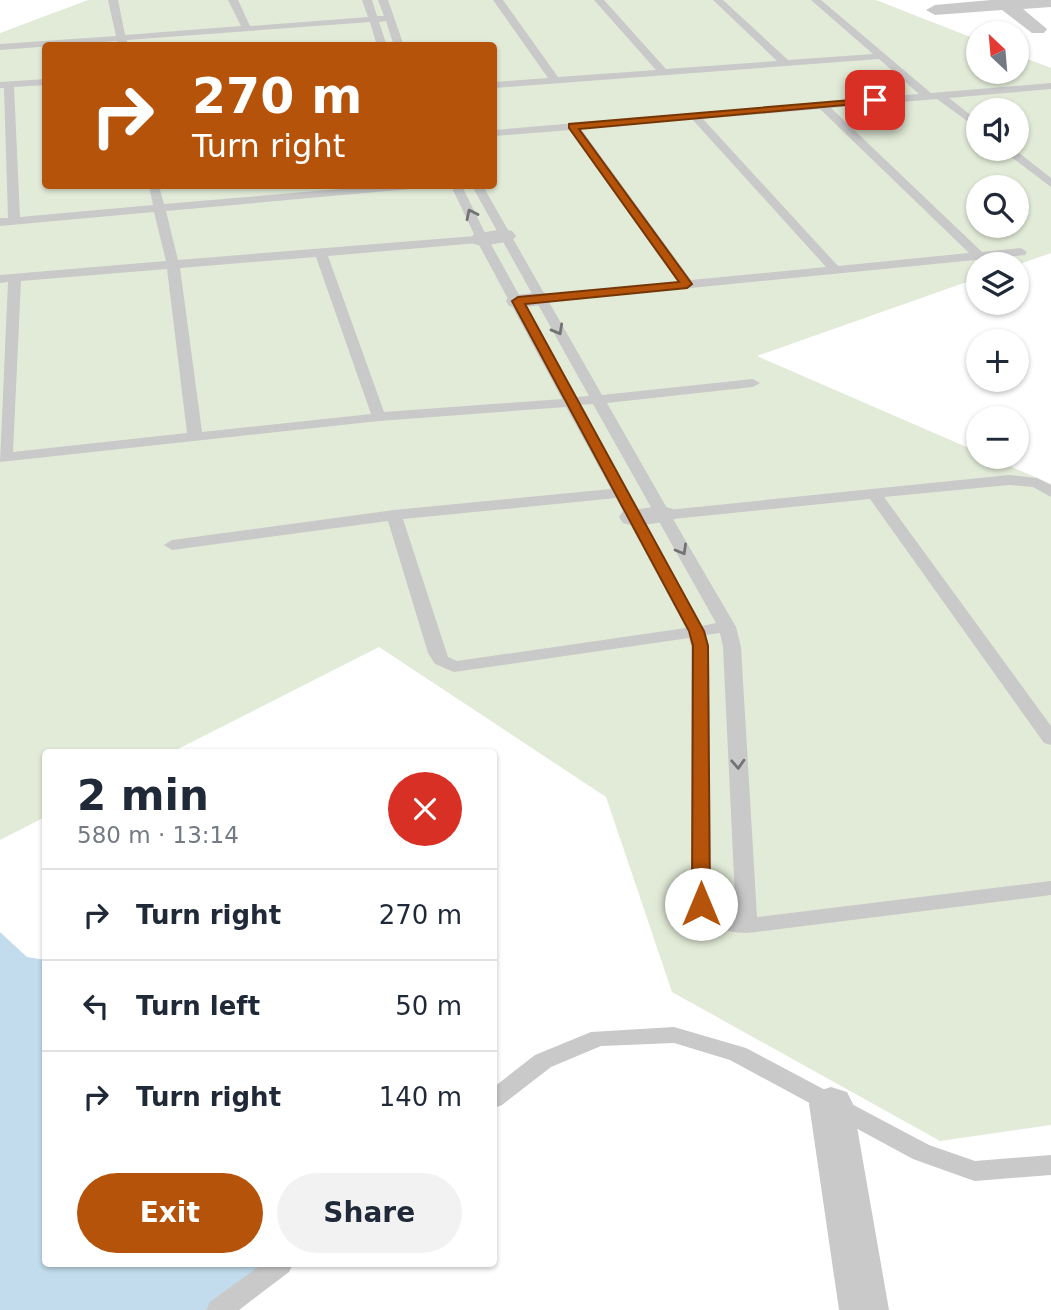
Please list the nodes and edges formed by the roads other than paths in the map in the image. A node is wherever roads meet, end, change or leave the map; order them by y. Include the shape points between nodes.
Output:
1 (113, 0) edge
2 (233, 0) edge
3 (367, 0) edge
4 (383, 0) edge
5 (498, 0) edge
6 (600, 0) edge
7 (718, 0) edge
8 (816, 0) edge
9 (1003, 2) edge
10 (1051, 2) edge
11 (945, 6) edge
12 (390, 18) junction
13 (373, 19) junction
14 (246, 27) junction
15 (1038, 29) dead end
16 (122, 41) edge
17 (102, 42) edge
18 (381, 42) edge
19 (398, 42) edge
20 (42, 45) edge
21 (0, 47) edge
22 (881, 56) junction
23 (785, 63) junction
24 (663, 72) junction
25 (555, 80) junction
26 (42, 82) edge
27 (4, 85) edge
28 (497, 85) edge
29 (1051, 86) edge
30 (933, 95) junction
31 (822, 105) junction
32 (695, 116) junction
33 (966, 118) edge
34 (573, 126) junction
35 (497, 133) edge
36 (1022, 161) edge
37 (1051, 184) edge
38 (155, 189) edge
39 (348, 189) edge
40 (459, 189) edge
41 (478, 189) edge
42 (307, 191) edge
43 (160, 209) junction
44 (14, 220) junction
45 (0, 222) edge
46 (493, 237) junction
47 (975, 252) edge
48 (321, 254) junction
49 (966, 257) edge
50 (173, 264) junction
51 (835, 270) junction
52 (7, 278) edge
53 (687, 284) junction
54 (529, 300) junction
55 (753, 383) dead end
56 (597, 400) junction
57 (572, 402) junction
58 (380, 417) junction
59 (195, 437) junction
60 (2, 458) edge
61 (1051, 492) edge
62 (874, 495) junction
63 (639, 509) junction
64 (394, 515) junction
65 (172, 545) dead end
66 (727, 627) junction
67 (696, 631) junction
68 (1051, 739) edge
69 (1051, 888) edge
70 (747, 926) junction
71 (497, 1097) edge
72 (831, 1104) junction
73 (1051, 1165) edge
74 (276, 1267) edge
75 (219, 1310) edge
76 (864, 1310) edge

1 - 16 lane
2 - 14 lane
3 - 13 lane
4 - 12 lane
5 - 25 lane
6 - 24 lane
7 - 23 lane
8 - 22 lane
9 - 10 street
9 - 11 street
9 - 15 street
12 - 13 lane
12 - 19 lane
13 - 14 lane
13 - 18 lane
14 - 16 lane
16 - 17 lane
20 - 21 lane
22 - 23 lane
22 - 30 lane
23 - 24 lane
24 - 25 lane
25 - 28 lane
26 - 27 lane
27 - 44 lane
29 - 30 lane
30 - 31 lane
30 - 33 lane
31 - 32 lane
31 - 47 lane
32 - 34 lane
32 - 51 lane
34 - 35 lane
34 - 53 lane
36 - 37 lane
38 - 43 lane
39 - 42 lane
46 -> 40 lane
41 - 46 lane
42 - 43 lane
43 - 44 lane
43 - 50 lane
44 - 45 lane
46 - 48 lane
46 - 54 lane
48 - 50 lane
48 - 58 lane
49 - 51 lane
50 - 52 lane
50 - 59 lane
51 - 53 lane
52 - 60 lane
53 - 54 lane
54 -> 56 lane
54 - 57 lane
55 - 56 lane
56 - 57 lane
56 - 63 lane
57 - 58 lane
57 - 63 lane
58 - 59 lane
59 - 60 lane
61 - 62 lane via 1023,480
62 - 63 lane
62 - 68 lane
63 - 64 lane
63 -> 66 lane
63 - 67 lane
64 - 65 lane
64 - 67 lane via 437,653 454,667
66 - 67 lane
66 -> 70 lane via 732,647
67 - 70 lane via 701,646 701,904 707,916 722,925
69 - 70 lane
71 - 72 lane via 543,1061 599,1038 674,1035 738,1054
72 - 73 lane via 921,1152 975,1171
72 - 76 street
74 - 75 lane

